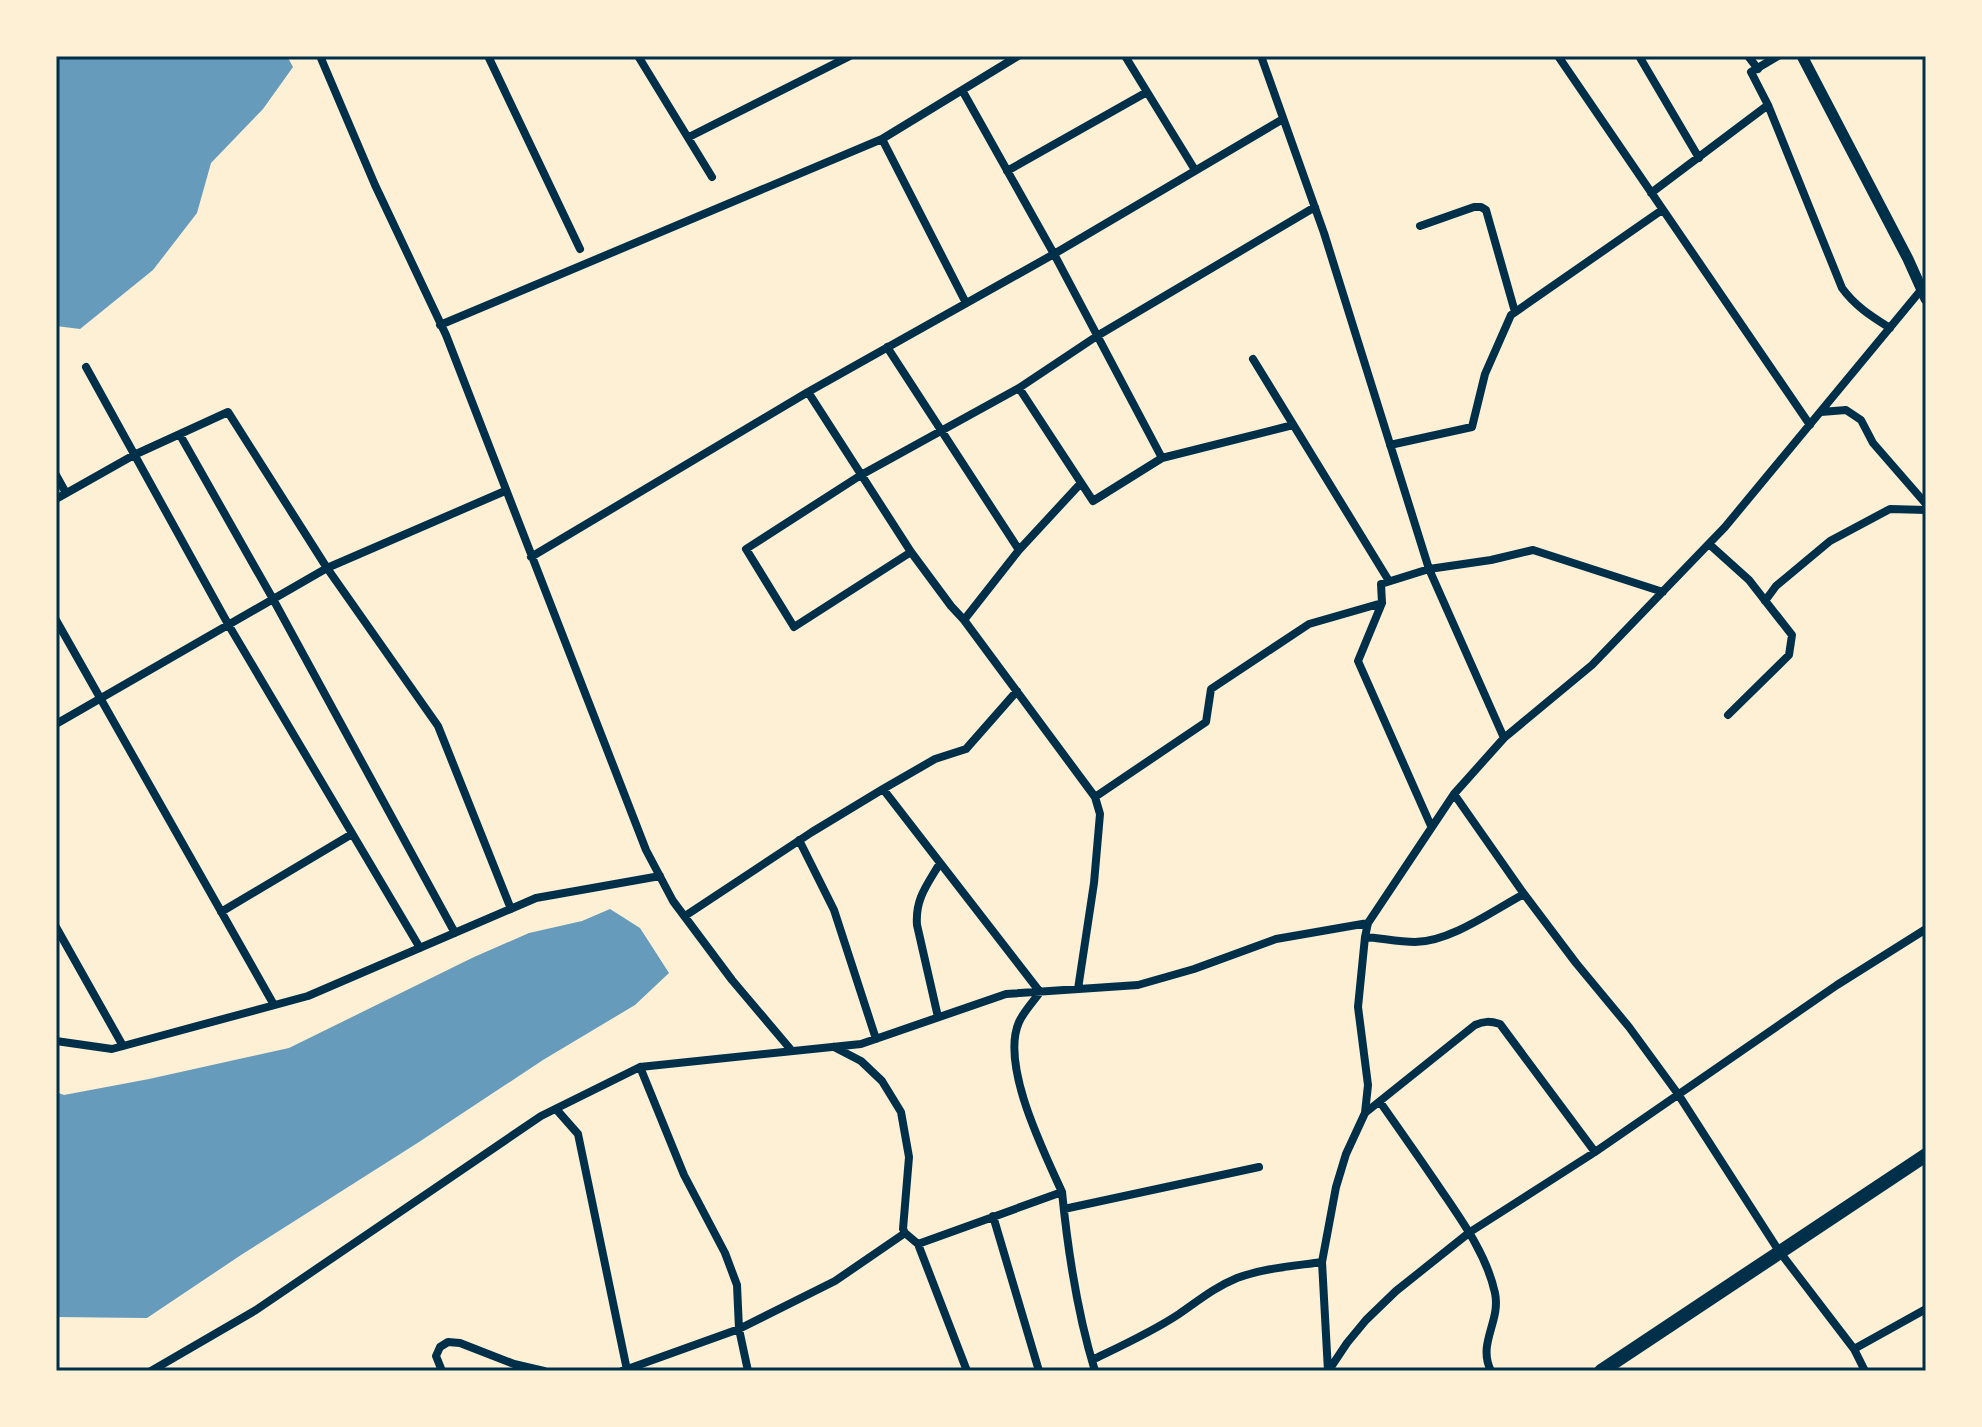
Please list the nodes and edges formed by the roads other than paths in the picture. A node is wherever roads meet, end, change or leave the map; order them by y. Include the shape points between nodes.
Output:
1 (320, 56) edge
2 (488, 56) edge
3 (638, 56) edge
4 (850, 56) edge
5 (1018, 56) edge
6 (1125, 56) edge
7 (1261, 56) edge
8 (1558, 56) edge
9 (1639, 56) edge
10 (1748, 56) edge
11 (1778, 56) edge
12 (1802, 56) edge
13 (1758, 69) junction
14 (962, 90) junction
15 (1147, 92) junction
16 (1768, 105) junction
17 (1283, 119) junction
18 (689, 137) junction
19 (882, 139) junction
20 (1699, 158) junction
21 (1195, 170) junction
22 (1007, 171) junction
23 (712, 177) dead end
24 (1651, 193) junction
25 (1315, 207) junction
26 (1662, 210) junction
27 (1420, 226) dead end
28 (580, 249) dead end
29 (1054, 254) junction
30 (1925, 291) edge
31 (966, 303) junction
32 (1515, 312) junction
33 (440, 325) junction
34 (1890, 328) junction
35 (1097, 336) junction
36 (887, 347) junction
37 (1253, 359) dead end
38 (86, 367) dead end
39 (1019, 388) junction
40 (808, 392) junction
41 (1821, 412) junction
42 (1293, 425) junction
43 (1810, 425) junction
44 (941, 430) junction
45 (180, 435) junction
46 (1390, 445) junction
47 (134, 455) junction
48 (1162, 458) junction
49 (56, 475) edge
50 (861, 475) junction
51 (1081, 483) junction
52 (505, 491) junction
53 (66, 493) junction
54 (56, 499) edge
55 (1926, 504) edge
56 (1926, 510) edge
57 (1709, 544) junction
58 (1019, 550) junction
59 (911, 552) junction
60 (531, 557) junction
61 (327, 568) junction
62 (1429, 569) junction
63 (1389, 581) junction
64 (1663, 592) junction
65 (273, 599) junction
66 (1765, 601) junction
67 (1382, 603) junction
68 (56, 620) edge
69 (964, 620) junction
70 (228, 624) junction
71 (1017, 691) junction
72 (100, 698) junction
73 (1728, 715) dead end
74 (56, 724) edge
75 (1504, 738) junction
76 (883, 789) junction
77 (1454, 794) junction
78 (1095, 797) junction
79 (1431, 826) junction
80 (352, 834) junction
81 (799, 840) junction
82 (940, 863) junction
83 (660, 876) junction
84 (1524, 894) junction
85 (511, 909) junction
86 (221, 912) junction
87 (685, 916) junction
88 (1368, 923) junction
89 (56, 927) edge
90 (1926, 929) edge
91 (455, 933) junction
92 (1365, 937) junction
93 (420, 948) junction
94 (1078, 989) junction
95 (1040, 992) junction
96 (274, 1005) junction
97 (938, 1017) junction
98 (876, 1039) junction
99 (56, 1041) edge
100 (123, 1046) junction
101 (833, 1047) junction
102 (792, 1051) junction
103 (640, 1067) junction
104 (1678, 1094) junction
105 (1380, 1102) junction
106 (556, 1109) junction
107 (1365, 1113) junction
108 (1595, 1152) junction
109 (1926, 1155) edge
110 (1259, 1167) dead end
111 (1062, 1192) junction
112 (1064, 1209) junction
113 (993, 1216) junction
114 (1470, 1232) junction
115 (905, 1233) junction
116 (918, 1244) junction
117 (1779, 1251) junction
118 (1322, 1262) junction
119 (1926, 1309) edge
120 (739, 1329) junction
121 (1854, 1349) junction
122 (1092, 1360) junction
123 (625, 1370) edge
124 (151, 1371) edge
125 (442, 1371) edge
126 (544, 1371) edge
127 (748, 1371) edge
128 (967, 1371) edge
129 (1039, 1371) edge
130 (1095, 1371) edge
131 (1329, 1371) edge
132 (1491, 1371) edge
133 (1601, 1371) edge
134 (1865, 1371) edge

1 - 33 street
2 - 28 street
3 - 18 street
4 - 18 street
5 - 14 street
6 - 15 street
7 - 17 street
8 - 24 street
9 - 20 street
10 - 13 street
11 - 13 street
12 - 30 street
13 - 16 street via 1751,72
14 - 19 street
14 - 22 street
15 - 21 street
15 - 22 street
16 - 20 street
16 - 34 street via 1842,288 1861,310
17 - 21 street
17 - 25 street
18 - 23 street
19 - 31 street
19 - 33 street
20 - 24 street
21 - 29 street
22 - 29 street
24 - 26 street
25 - 35 street
25 - 46 street
26 - 32 street
26 - 43 street
27 - 32 street via 1474,207 1486,210
29 - 31 street
29 - 35 street
30 - 34 street
31 - 36 street
32 - 46 street via 1485,374 1472,427
33 - 52 street
34 - 41 street
35 - 39 street
35 - 48 street
36 - 40 street
36 - 44 street
37 - 42 street
38 - 47 street
39 - 44 street
39 - 51 street
40 - 50 street
40 - 60 street
41 - 43 street
41 - 55 street via 1846,410 1861,420 1873,443
42 - 48 street
42 - 63 street
43 - 57 street
44 - 50 street
44 - 58 street
45 - 47 street
45 - 61 street via 228,412
45 - 65 street
46 - 62 street
47 - 53 street
47 - 70 street
48 - 51 street via 1093,501
49 - 53 street
50 - 59 street
50 - 59 street via 746,549 794,627
51 - 58 street
52 - 60 street
52 - 61 street
53 - 54 street
56 - 66 street via 1890,509 1830,541
57 - 64 street
57 - 66 street
58 - 69 street
59 - 69 street
60 - 83 street
61 - 65 street
61 - 85 street via 438,726
62 - 63 street
62 - 64 street via 1533,550
62 - 75 street
63 - 67 street via 1381,584
64 - 75 street via 1592,665
65 - 70 street
65 - 91 street
66 - 73 street via 1792,635 1789,655
67 - 78 street via 1309,624 1211,689 1206,722
67 - 79 street via 1358,661
68 - 72 street
69 - 71 street
70 - 72 street
70 - 80 street
71 - 76 street via 966,749 935,759
71 - 78 street
72 - 74 street
72 - 86 street
75 - 77 street
76 - 81 street
76 - 82 street
77 - 79 street
77 - 84 street
78 - 94 street via 1100,814 1094,883
79 - 88 street
80 - 86 street
80 - 93 street
81 - 87 street
81 - 98 street via 834,910
82 - 95 street
82 - 97 street via 916,912
83 - 85 street via 536,898
83 - 87 street
84 - 92 street via 1440,937 1416,942
84 - 104 street
85 - 91 street
86 - 96 street
87 - 102 street
88 - 92 street
88 - 94 street via 1276,939 1138,985
89 - 100 street
90 - 104 street
91 - 93 street
92 - 107 street via 1358,1007 1368,1085
93 - 96 street
94 - 95 street
95 - 97 street via 1006,994
95 - 111 street via 1019,1023 1014,1054 1024,1100
96 - 100 street
97 - 98 street
98 - 101 street
99 - 100 street
101 - 102 street
101 - 115 street via 861,1061 882,1081 901,1112 909,1157
102 - 103 street
103 - 106 street
103 - 120 street via 684,1175 725,1253 737,1285
104 - 108 street
104 - 117 street
105 - 107 street
105 - 108 street via 1475,1025 1491,1021 1500,1024
105 - 114 street
106 - 123 street via 578,1134
106 - 124 street via 256,1310
107 - 118 street via 1336,1187
108 - 114 street
109 - 117 main road
110 - 112 street
111 - 112 street
111 - 113 street
112 - 122 street
113 - 116 street
113 - 129 street
114 - 131 street via 1366,1320
114 - 132 street via 1495,1294 1485,1351
115 - 116 street
115 - 120 street via 835,1281
116 - 128 street
117 - 121 street
117 - 133 main road
118 - 122 street via 1237,1278
118 - 131 street
119 - 121 street
120 - 123 street
120 - 127 street
121 - 134 street
122 - 130 street
125 - 126 street via 436,1356 448,1342

